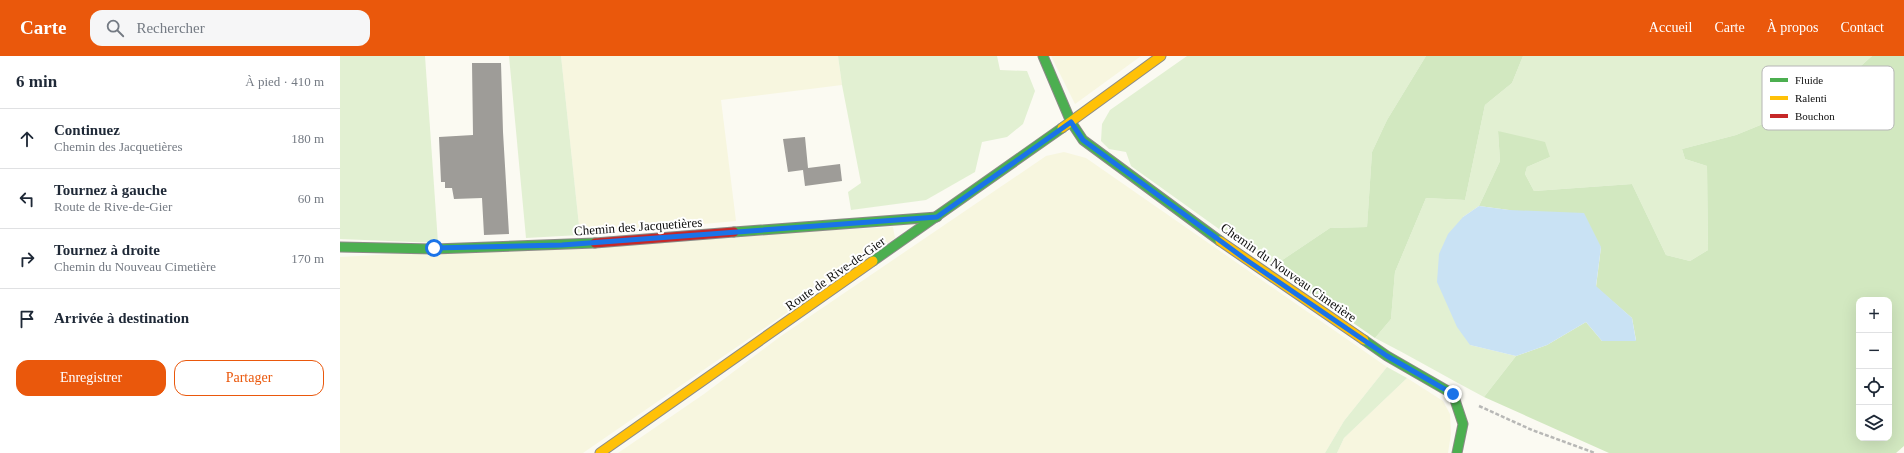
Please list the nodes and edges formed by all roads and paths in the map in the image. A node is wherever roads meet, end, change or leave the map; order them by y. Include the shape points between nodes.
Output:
1 (1043, 56) edge
2 (1161, 56) edge
3 (1071, 122) junction
4 (937, 217) junction
5 (340, 247) edge
6 (1474, 404) dead end
7 (600, 453) edge
8 (1457, 453) edge
9 (1595, 453) edge

1 - 3 street, Chemin du Nouveau Cimetière
2 - 3 street, Route de Rive-de-Gier
3 - 4 street, Route de Rive-de-Gier
3 - 8 street, Chemin du Nouveau Cimetière via 1083,140 1245,259 1387,356 1453,394 1463,424
4 - 5 street, Chemin des Jacquetières via 562,245
4 - 7 street, Route de Rive-de-Gier
6 - 9 path via 1532,430

